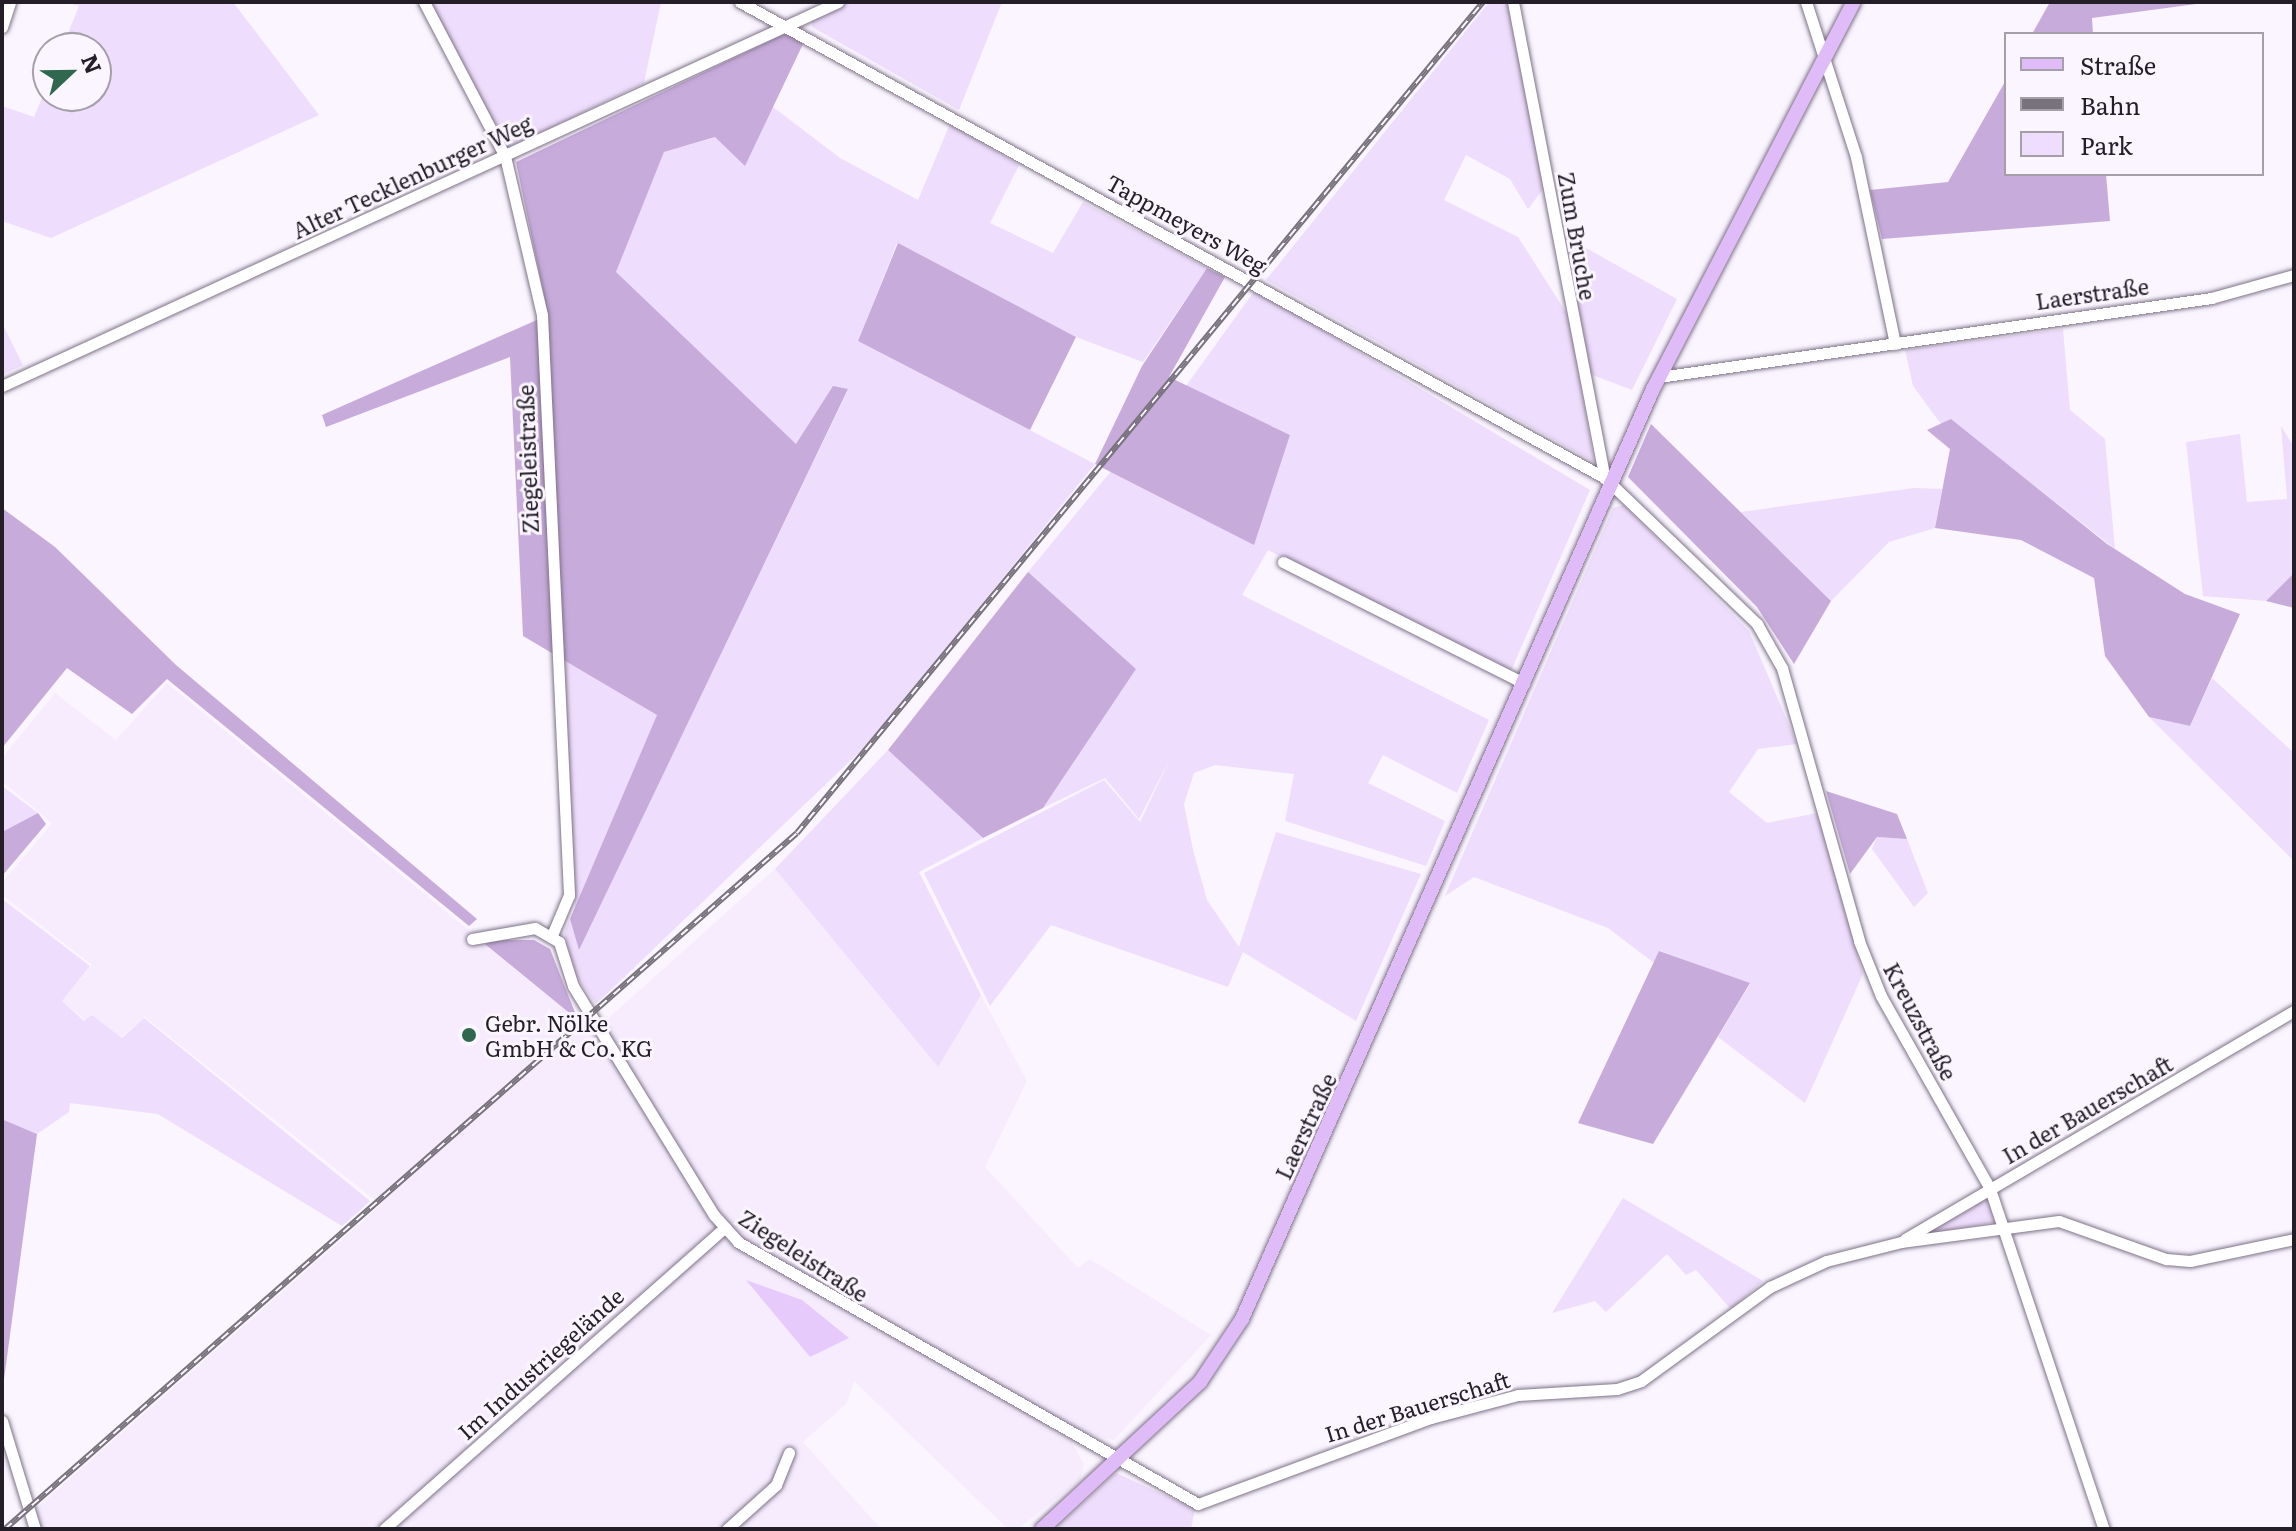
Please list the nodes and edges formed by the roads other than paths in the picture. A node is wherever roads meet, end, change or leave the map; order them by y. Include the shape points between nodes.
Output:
1 (10, 2) edge
2 (424, 2) edge
3 (740, 2) edge
4 (838, 2) edge
5 (1513, 2) edge
6 (1806, 2) edge
7 (1854, 2) edge
8 (788, 25) junction
9 (2, 27) edge
10 (1826, 60) junction
11 (505, 156) junction
12 (2294, 275) edge
13 (1895, 344) junction
14 (1659, 377) junction
15 (2, 386) edge
16 (1609, 480) junction
17 (1283, 562) dead end
18 (1524, 683) junction
19 (552, 935) junction
20 (472, 939) dead end
21 (2294, 1011) edge
22 (1990, 1189) junction
23 (2003, 1226) junction
24 (723, 1229) junction
25 (2294, 1239) edge
26 (1901, 1242) junction
27 (2, 1421) edge
28 (789, 1453) dead end
29 (1115, 1463) junction
30 (35, 1529) edge
31 (384, 1529) edge
32 (727, 1529) edge
33 (1042, 1529) edge
34 (2104, 1529) edge

1 - 9 street
2 - 11 street, Ziegeleistraße
3 - 8 street, Tappmeyers Weg
4 - 8 street, Alter Tecklenburger Weg
5 - 16 street, Zum Bruche
6 - 10 street
7 - 10 main road, Laerstraße
8 - 11 street, Alter Tecklenburger Weg
8 - 16 street, Tappmeyers Weg
10 - 13 street via 1856,157
10 - 14 main road, Laerstraße
11 - 15 street, Alter Tecklenburger Weg
11 - 19 street, Ziegeleistraße via 542,315 569,895
12 - 13 street, Laerstraße via 2211,298
13 - 14 street, Laerstraße
14 - 16 main road, Laerstraße
16 - 18 main road, Laerstraße
16 - 22 street, Kreuzstraße via 1772,646 1881,996
17 - 18 street
18 - 29 main road, Laerstraße via 1242,1319 1214,1366
19 - 20 street via 524,928
19 - 24 street, Ziegeleistraße via 573,986
21 - 22 street, In der Bauerschaft
22 - 23 street, Kreuzstraße
22 - 26 street, In der Bauerschaft
23 - 25 street, In der Bauerschaft via 2059,1221 2182,1261
23 - 26 street, In der Bauerschaft
23 - 34 street, Kreuzstraße
24 - 29 street, Ziegeleistraße
24 - 31 street, Im Industriegelände
26 - 29 street, In der Bauerschaft via 1826,1261 1770,1287 1641,1381 1617,1389 1518,1395 1445,1414 1198,1504
27 - 30 street
28 - 32 street via 776,1485
29 - 33 main road, Laerstraße

